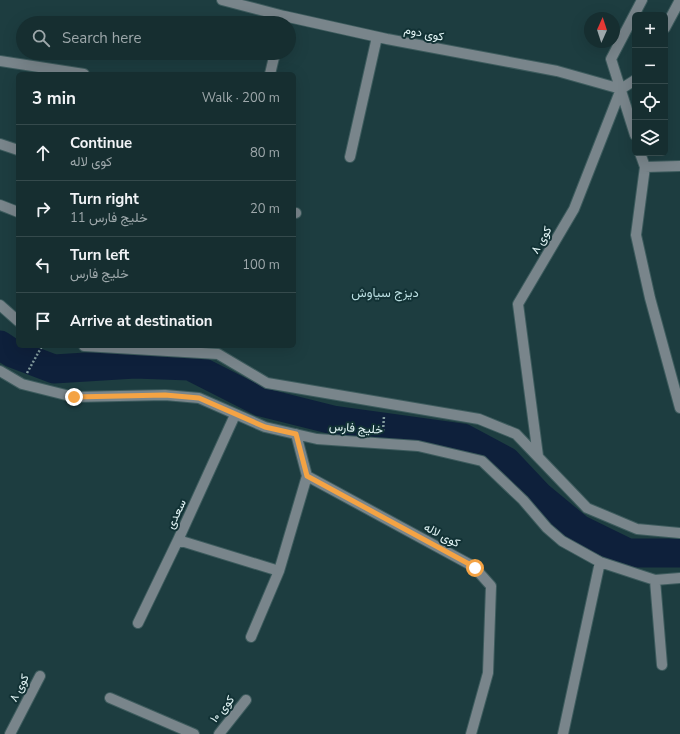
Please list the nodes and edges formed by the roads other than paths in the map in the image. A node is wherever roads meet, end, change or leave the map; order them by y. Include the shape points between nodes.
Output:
1 (222, 0) edge
2 (642, 0) edge
3 (680, 0) edge
4 (271, 16) edge
5 (296, 22) edge
6 (668, 22) edge
7 (377, 37) junction
8 (273, 60) edge
9 (0, 61) edge
10 (71, 72) edge
11 (270, 72) edge
12 (632, 82) edge
13 (621, 89) junction
14 (632, 125) edge
15 (0, 144) edge
16 (16, 149) edge
17 (641, 156) edge
18 (350, 158) dead end
19 (680, 166) edge
20 (645, 167) junction
21 (0, 206) edge
22 (16, 211) edge
23 (0, 305) edge
24 (16, 319) edge
25 (152, 348) edge
26 (219, 350) edge
27 (0, 371) edge
28 (680, 408) edge
29 (235, 415) junction
30 (296, 434) junction
31 (538, 456) junction
32 (307, 476) junction
33 (680, 533) edge
34 (178, 540) junction
35 (600, 562) junction
36 (279, 571) junction
37 (680, 578) edge
38 (655, 580) junction
39 (138, 623) dead end
40 (251, 637) dead end
41 (662, 665) dead end
42 (40, 676) dead end
43 (110, 698) dead end
44 (246, 700) dead end
45 (10, 734) edge
46 (194, 734) edge
47 (218, 734) edge
48 (471, 734) edge
49 (563, 734) edge

1 - 4 street, کوی دوم
2 - 13 street via 611,60
3 - 6 street
5 - 7 street, کوی دوم
7 - 13 street, کوی دوم via 557,71
7 - 18 street
8 - 11 street
9 - 10 street
12 - 13 street
13 - 14 street
13 - 31 street, کوی ۸ via 574,209 518,304
15 - 16 street
17 - 20 street
19 - 20 street
20 - 28 street via 636,235
21 - 22 street
23 - 24 street
25 - 26 street
26 - 31 street via 267,383 479,419 516,434
27 - 29 street, خلیج فارس via 22,384 74,397 165,395 199,398
29 - 30 street, خلیج فارس via 265,427
29 - 34 street, سعدی
30 - 32 street
30 - 35 street, خلیج فارس via 317,439 418,446 482,461 562,541
31 - 33 street via 587,508 637,529
32 - 36 street
32 - 48 street, کوی لاله via 469,564 491,586 488,673
34 - 36 street
34 - 39 street, سعدی
35 - 38 street, خلیج فارس
35 - 49 street
36 - 40 street
37 - 38 street, خلیج فارس
38 - 41 street
42 - 45 street, کوی ۸
43 - 46 street
44 - 47 street, کوی ۱۰

